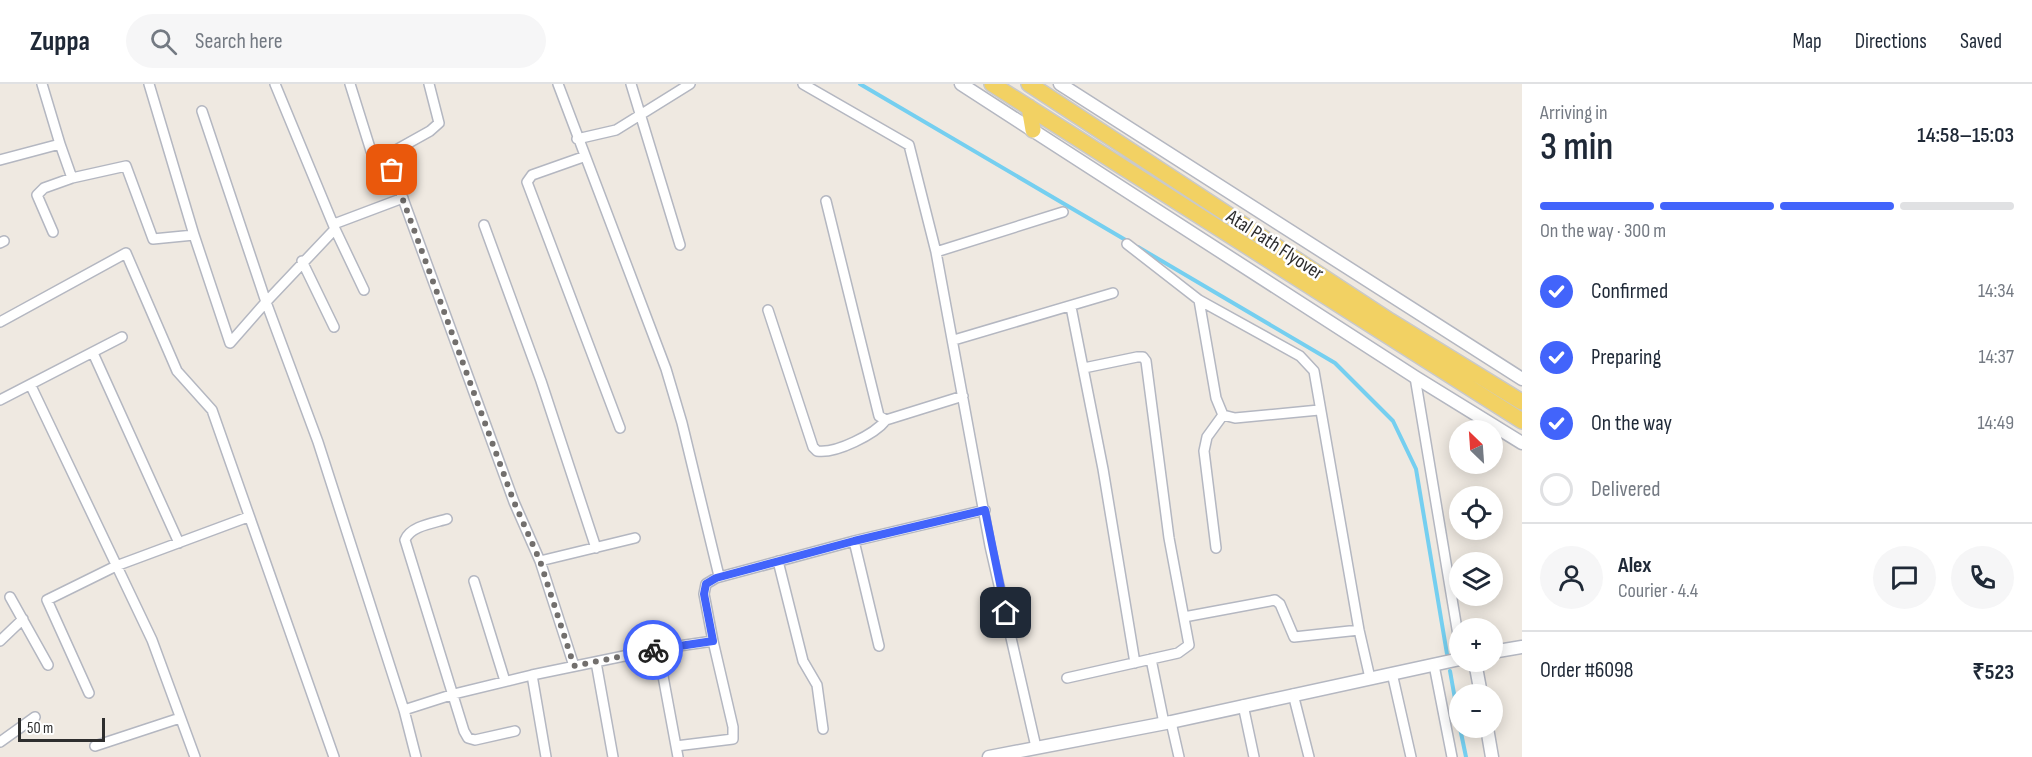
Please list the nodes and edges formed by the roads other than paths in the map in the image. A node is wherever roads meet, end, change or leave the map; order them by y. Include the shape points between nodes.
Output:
1 (42, 84) edge
2 (149, 84) edge
3 (275, 84) edge
4 (350, 84) edge
5 (429, 84) edge
6 (558, 84) edge
7 (631, 84) edge
8 (690, 84) edge
9 (803, 84) edge
10 (961, 84) edge
11 (992, 84) edge
12 (1029, 84) edge
13 (1060, 84) edge
14 (1029, 108) junction
15 (202, 111) dead end
16 (642, 116) junction
17 (1033, 130) junction
18 (60, 144) junction
19 (580, 149) junction
20 (387, 155) junction
21 (0, 160) edge
22 (72, 178) junction
23 (402, 198) junction
24 (826, 201) dead end
25 (1063, 212) dead end
26 (484, 225) dead end
27 (335, 227) junction
28 (53, 232) dead end
29 (194, 236) junction
30 (1127, 244) dead end
31 (680, 245) dead end
32 (936, 252) junction
33 (302, 261) junction
34 (364, 291) dead end
35 (1113, 293) dead end
36 (1199, 300) junction
37 (266, 302) junction
38 (1071, 307) junction
39 (768, 310) dead end
40 (0, 322) edge
41 (334, 327) dead end
42 (122, 337) dead end
43 (954, 340) junction
44 (93, 353) junction
45 (1084, 368) junction
46 (1414, 377) junction
47 (1522, 379) edge
48 (31, 386) junction
49 (963, 396) junction
50 (0, 400) edge
51 (1522, 402) edge
52 (1319, 410) junction
53 (1223, 415) junction
54 (886, 420) junction
55 (1522, 421) edge
56 (620, 428) dead end
57 (1522, 443) edge
58 (985, 510) junction
59 (248, 517) junction
60 (447, 519) dead end
61 (635, 538) dead end
62 (854, 541) junction
63 (179, 543) junction
64 (596, 548) junction
65 (1216, 548) dead end
66 (540, 561) junction
67 (778, 561) junction
68 (116, 566) junction
69 (719, 576) junction
70 (474, 581) dead end
71 (10, 597) dead end
72 (1184, 617) junction
73 (1455, 618) edge
74 (23, 619) junction
75 (1359, 630) junction
76 (0, 641) edge
77 (713, 641) junction
78 (879, 646) dead end
79 (1522, 647) edge
80 (658, 649) junction
81 (1503, 650) edge
82 (1151, 659) junction
83 (596, 662) junction
84 (1449, 662) edge
85 (1135, 663) junction
86 (48, 664) dead end
87 (1434, 665) junction
88 (574, 666) junction
89 (1392, 673) junction
90 (532, 675) junction
91 (1066, 678) dead end
92 (1370, 678) junction
93 (505, 681) junction
94 (88, 693) dead end
95 (454, 694) junction
96 (1293, 694) junction
97 (1244, 705) junction
98 (404, 710) junction
99 (35, 717) dead end
100 (180, 718) junction
101 (1167, 723) junction
102 (823, 729) dead end
103 (516, 731) dead end
104 (1489, 738) edge
105 (0, 742) edge
106 (95, 746) dead end
107 (676, 746) junction
108 (1040, 750) edge
109 (195, 757) edge
110 (334, 757) edge
111 (416, 757) edge
112 (546, 757) edge
113 (613, 757) edge
114 (678, 757) edge
115 (989, 757) edge
116 (1179, 757) edge
117 (1254, 757) edge
118 (1309, 757) edge
119 (1411, 757) edge
120 (1452, 757) edge
121 (1492, 757) edge

1 - 18 street
2 - 29 street
3 - 27 street
4 - 20 street via 371,151 376,156
5 - 20 street via 439,123
6 - 19 street
7 - 16 street
8 - 16 street
9 - 32 street via 909,145
10 - 17 street
11 - 14 main road, Atal Path Flyover
12 - 51 main road, Atal Path Flyover via 1390,321
13 - 47 street
14 - 17 main road
14 - 55 main road, Atal Path Flyover
15 - 37 street
16 - 19 street
16 - 31 street
17 - 46 street
18 - 21 street
18 - 22 street
19 - 56 street via 532,175 527,182
19 - 69 street via 666,369
20 - 23 street
22 - 28 street via 44,188 37,195
22 - 29 street via 126,166 153,239
23 - 27 street
23 - 66 street via 514,502
24 - 54 street via 878,412
25 - 32 street
26 - 64 street
27 - 33 street
27 - 34 street
29 - 37 street via 230,343
30 - 36 street
32 - 43 street
33 - 37 street
33 - 41 street
35 - 38 street
36 - 52 street via 1307,361 1317,381
36 - 53 street via 1216,398
37 - 98 street via 318,442
38 - 43 street
38 - 45 street
39 - 54 street via 813,447 830,451 874,433
40 - 59 street via 126,253 177,371 212,410
42 - 44 street
43 - 49 street
44 - 48 street
44 - 63 street
45 - 72 street via 1137,357 1146,361 1169,538
45 - 85 street
46 - 57 street
46 - 73 street
48 - 50 street
48 - 68 street
49 - 54 street
49 - 58 street
52 - 53 street via 1235,418
52 - 75 street
53 - 65 street via 1207,437 1204,451
58 - 62 street
58 - 108 street via 990,546
59 - 63 street
59 - 110 street
60 - 95 street via 414,529 405,540
61 - 64 street
62 - 67 street
62 - 78 street
63 - 68 street
64 - 66 street
66 - 88 street
67 - 69 street
67 - 102 street via 803,661 816,680
68 - 94 street via 47,600
68 - 100 street via 152,640
69 - 77 street via 706,584 704,594
70 - 93 street
71 - 74 street
72 - 75 street via 1275,600 1294,637
72 - 82 street via 1187,648
74 - 76 street
74 - 86 street
75 - 92 street
77 - 80 street
77 - 107 street via 733,739
79 - 81 street
80 - 83 street
80 - 107 street
82 - 85 street
82 - 101 street
83 - 88 street
83 - 113 street
84 - 87 street
85 - 91 street
87 - 89 street
87 - 120 street
88 - 90 street
89 - 92 street
89 - 119 street
90 - 93 street
90 - 112 street
92 - 96 street
93 - 95 street
95 - 98 street
95 - 103 street via 468,738
96 - 97 street
96 - 118 street
97 - 101 street
97 - 117 street
98 - 111 street
99 - 105 street
100 - 106 street
100 - 109 street
101 - 108 street
101 - 116 street
104 - 121 street
107 - 114 street
108 - 115 street

